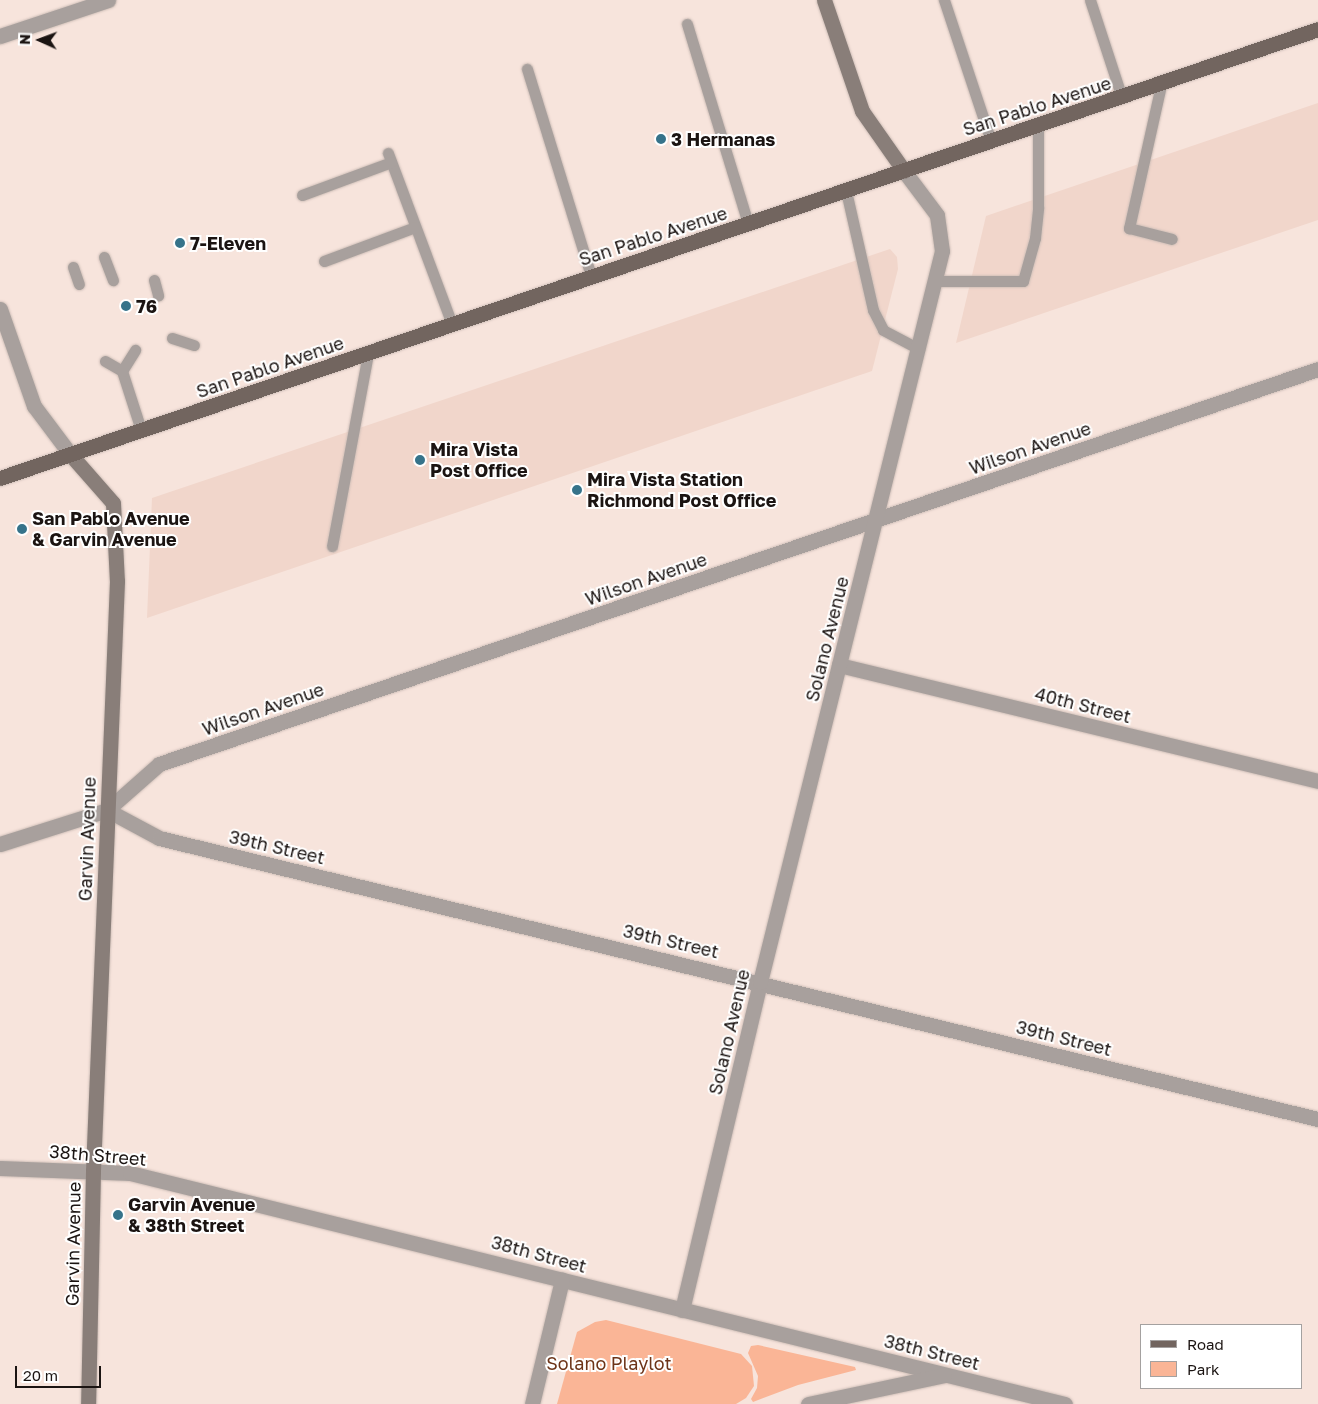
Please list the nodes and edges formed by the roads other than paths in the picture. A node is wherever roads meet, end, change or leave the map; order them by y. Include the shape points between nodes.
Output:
1 (108, 0) edge
2 (824, 0) edge
3 (944, 0) edge
4 (1090, 0) edge
5 (687, 24) dead end
6 (1318, 29) edge
7 (0, 36) edge
8 (527, 69) dead end
9 (1161, 84) junction
10 (1122, 98) junction
11 (1038, 126) junction
12 (991, 141) junction
13 (904, 171) junction
14 (846, 191) junction
15 (302, 195) dead end
16 (748, 224) junction
17 (415, 227) junction
18 (1172, 239) dead end
19 (104, 257) dead end
20 (324, 261) dead end
21 (73, 267) dead end
22 (591, 276) junction
23 (113, 280) dead end
24 (154, 280) dead end
25 (935, 282) junction
26 (79, 284) dead end
27 (158, 295) dead end
28 (0, 309) edge
29 (452, 324) junction
30 (172, 338) dead end
31 (194, 346) dead end
32 (919, 349) junction
33 (135, 350) dead end
34 (368, 353) junction
35 (105, 360) dead end
36 (1318, 370) edge
37 (122, 371) junction
38 (141, 430) junction
39 (70, 454) junction
40 (0, 478) edge
41 (877, 520) junction
42 (332, 546) dead end
43 (839, 665) junction
44 (1318, 781) edge
45 (107, 810) junction
46 (0, 844) edge
47 (760, 982) junction
48 (1318, 1119) edge
49 (0, 1168) edge
50 (93, 1171) junction
51 (562, 1280) junction
52 (682, 1310) junction
53 (948, 1374) junction
54 (88, 1404) edge
55 (532, 1404) edge
56 (808, 1404) edge
57 (1065, 1404) edge

1 - 7 street
2 - 13 street, Solano Avenue via 862,110
3 - 12 lane
4 - 10 lane
5 - 16 lane
6 - 9 main road, San Pablo Avenue
8 - 22 lane
9 - 10 main road, San Pablo Avenue
9 - 18 lane via 1129,228
10 - 11 main road, San Pablo Avenue
11 - 12 main road, San Pablo Avenue
11 - 25 lane via 1035,238 1023,281
12 - 13 main road, San Pablo Avenue
13 - 14 main road, San Pablo Avenue
13 - 25 street, Solano Avenue via 937,215 942,251
14 - 16 main road, San Pablo Avenue
14 - 32 lane via 873,310 883,330
15 - 17 lane via 390,158
16 - 22 main road, San Pablo Avenue
17 - 20 lane
17 - 29 lane
19 - 23 lane
21 - 26 lane
22 - 29 main road, San Pablo Avenue
24 - 27 lane
25 - 32 street, Solano Avenue
28 - 39 street, Garvin Avenue via 34,406
29 - 34 main road, San Pablo Avenue
30 - 31 lane
32 - 41 street, Solano Avenue
33 - 37 lane
34 - 38 main road, San Pablo Avenue
34 - 42 lane
35 - 37 lane
36 - 41 street, Wilson Avenue
37 - 38 lane
38 - 39 main road, San Pablo Avenue
39 - 40 main road, San Pablo Avenue
39 - 45 street, Garvin Avenue via 113,503 117,581
41 - 43 street, Solano Avenue
41 - 45 street, Wilson Avenue via 159,764
43 - 44 street, 40th Street
43 - 47 street, Solano Avenue
45 - 46 street, Wilson Avenue
45 - 47 street, 39th Street via 159,838
45 - 50 street, Garvin Avenue
47 - 48 street, 39th Street
47 - 52 street, Solano Avenue
49 - 50 street, 38th Street
50 - 51 street, 38th Street via 130,1173
50 - 54 street, Garvin Avenue
51 - 52 street, 38th Street
51 - 55 street
52 - 53 street, 38th Street
53 - 56 street
53 - 57 street, 38th Street

